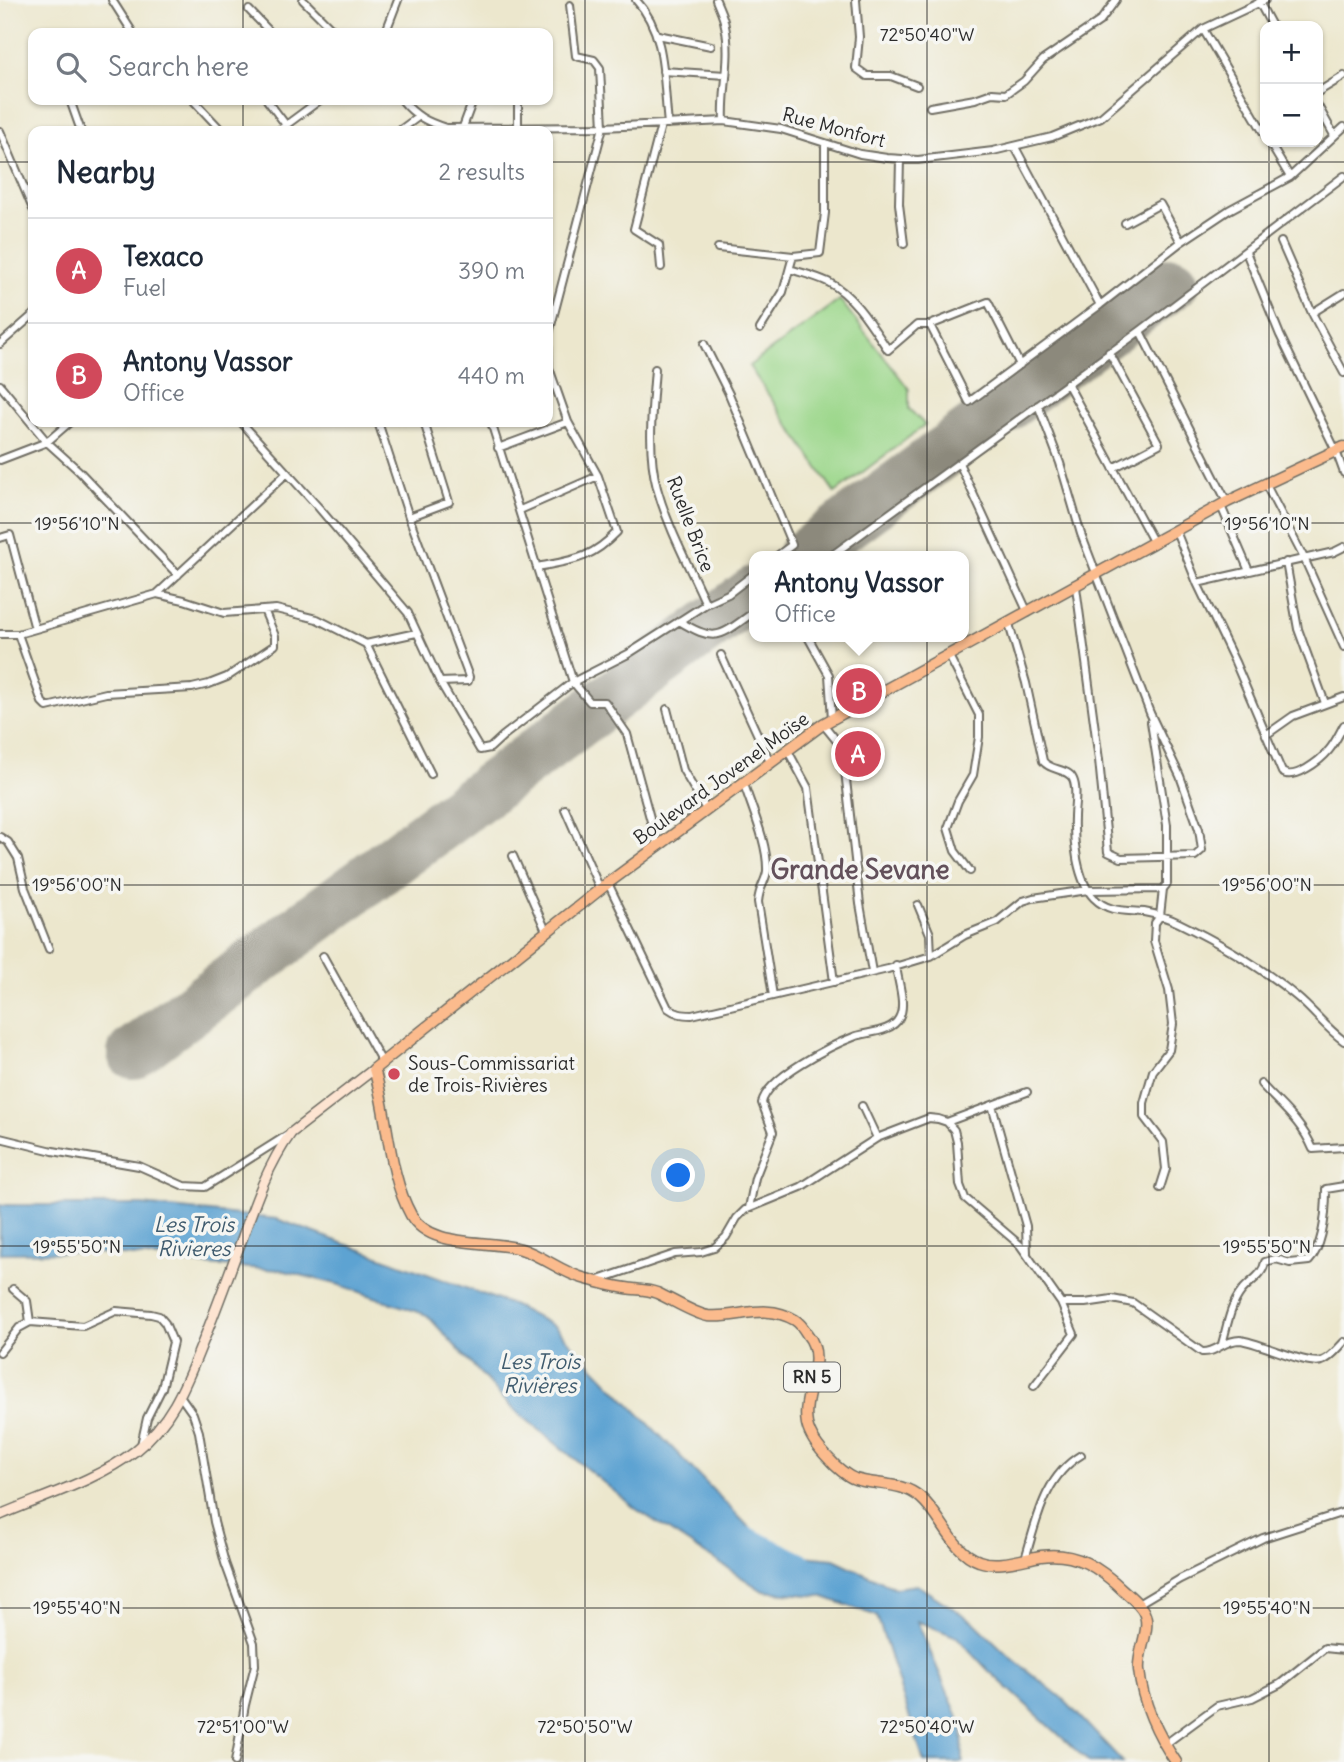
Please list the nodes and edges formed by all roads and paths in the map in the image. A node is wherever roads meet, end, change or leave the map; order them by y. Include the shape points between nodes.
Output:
1 (112, 0) edge
2 (303, 0) edge
3 (398, 0) edge
4 (636, 0) edge
5 (716, 0) edge
6 (856, 0) edge
7 (1116, 0) edge
8 (1262, 1) edge
9 (570, 5) dead end
10 (249, 9) dead end
11 (1270, 21) edge
12 (130, 28) edge
13 (266, 28) edge
14 (331, 28) edge
15 (388, 28) edge
16 (1203, 29) junction
17 (658, 35) junction
18 (711, 46) dead end
19 (663, 71) junction
20 (726, 75) junction
21 (1344, 76) edge
22 (917, 86) dead end
23 (1323, 89) edge
24 (71, 105) edge
25 (199, 105) edge
26 (271, 105) edge
27 (313, 105) edge
28 (407, 105) edge
29 (471, 105) edge
30 (518, 105) edge
31 (930, 107) dead end
32 (1323, 115) edge
33 (418, 117) junction
34 (724, 121) junction
35 (665, 124) junction
36 (286, 125) joint
37 (79, 126) edge
38 (217, 126) edge
39 (406, 126) edge
40 (439, 126) edge
41 (463, 126) edge
42 (518, 126) edge
43 (1260, 126) edge
44 (603, 127) junction
45 (1344, 127) edge
46 (553, 129) edge
47 (0, 131) edge
48 (1334, 135) junction
49 (825, 143) junction
50 (1015, 147) junction
51 (1272, 147) edge
52 (900, 159) junction
53 (1344, 176) edge
54 (1290, 177) junction
55 (28, 197) edge
56 (1125, 223) dead end
57 (1181, 242) junction
58 (1281, 242) dead end
59 (904, 244) dead end
60 (718, 248) dead end
61 (1246, 251) junction
62 (793, 256) junction
63 (662, 267) dead end
64 (790, 269) junction
65 (1344, 293) edge
66 (1100, 305) junction
67 (1312, 313) junction
68 (553, 318) edge
69 (28, 319) edge
70 (930, 325) junction
71 (760, 329) dead end
72 (1140, 331) junction
73 (0, 344) edge
74 (704, 344) dead end
75 (1110, 352) junction
76 (1020, 365) junction
77 (655, 369) dead end
78 (1344, 373) edge
79 (553, 382) edge
80 (1067, 383) junction
81 (0, 385) edge
82 (1038, 405) junction
83 (28, 419) edge
84 (568, 422) junction
85 (35, 427) edge
86 (64, 427) edge
87 (246, 427) edge
88 (380, 427) edge
89 (426, 427) edge
90 (492, 427) edge
91 (47, 442) junction
92 (498, 447) junction
93 (1340, 449) edge
94 (0, 460) edge
95 (959, 463) junction
96 (1113, 468) junction
97 (1344, 472) edge
98 (287, 473) junction
99 (598, 476) junction
100 (1266, 485) junction
101 (1224, 504) junction
102 (520, 510) junction
103 (409, 517) junction
104 (1176, 531) junction
105 (0, 538) edge
106 (1154, 543) junction
107 (1344, 547) edge
108 (784, 551) edge
109 (838, 551) edge
110 (1304, 558) junction
111 (1286, 562) junction
112 (537, 567) junction
113 (1249, 571) junction
114 (178, 575) junction
115 (1097, 575) junction
116 (749, 578) edge
117 (1197, 583) junction
118 (1076, 587) junction
119 (157, 594) junction
120 (706, 604) junction
121 (264, 610) junction
122 (1028, 613) junction
123 (749, 616) edge
124 (679, 621) junction
125 (1009, 624) junction
126 (35, 629) junction
127 (416, 633) junction
128 (0, 634) edge
129 (18, 634) junction
130 (811, 642) edge
131 (366, 644) junction
132 (1344, 648) edge
133 (721, 655) dead end
134 (949, 656) junction
135 (440, 682) junction
136 (573, 682) junction
137 (1344, 696) edge
138 (1325, 703) junction
139 (667, 709) dead end
140 (1150, 713) junction
141 (827, 722) junction
142 (1344, 725) edge
143 (1266, 735) junction
144 (788, 751) junction
145 (771, 764) junction
146 (431, 774) dead end
147 (744, 784) junction
148 (565, 809) dead end
149 (707, 811) junction
150 (0, 837) edge
151 (657, 847) junction
152 (513, 856) dead end
153 (1168, 858) junction
154 (970, 871) dead end
155 (604, 886) junction
156 (1163, 889) junction
157 (1088, 890) junction
158 (918, 905) dead end
159 (1160, 916) junction
160 (547, 933) junction
161 (49, 949) dead end
162 (323, 956) dead end
163 (931, 956) junction
164 (895, 965) junction
165 (872, 972) junction
166 (834, 982) junction
167 (773, 996) junction
168 (1344, 1041) edge
169 (378, 1065) junction
170 (1261, 1084) dead end
171 (1027, 1092) dead end
172 (992, 1105) junction
173 (862, 1106) dead end
174 (947, 1122) junction
175 (291, 1133) junction
176 (0, 1138) edge
177 (877, 1139) junction
178 (1344, 1147) edge
179 (1344, 1186) edge
180 (1160, 1188) dead end
181 (750, 1208) junction
182 (1027, 1255) junction
183 (596, 1281) junction
184 (13, 1289) dead end
185 (1061, 1303) junction
186 (30, 1322) junction
187 (1344, 1342) edge
188 (1222, 1344) junction
189 (0, 1352) edge
190 (1034, 1387) dead end
191 (181, 1397) junction
192 (141, 1445) junction
193 (1081, 1455) dead end
194 (1344, 1512) edge
195 (0, 1515) edge
196 (1025, 1559) junction
197 (1138, 1604) junction
198 (1344, 1650) edge
199 (1164, 1745) junction
200 (235, 1762) edge
201 (1176, 1762) edge

1 - 12 street
2 - 14 street
3 - 15 street
4 - 17 street
5 - 20 street via 726,26
6 - 22 street via 856,68 867,76 891,76
7 - 31 street via 1100,21 1044,60 1006,94
8 - 11 street
8 - 16 street, Rue Monfort
9 - 44 street via 576,56 594,60 600,68
10 - 13 street
16 - 43 street
16 - 50 street, Rue Monfort via 1101,117
17 - 18 street
17 - 19 street
19 - 20 street
19 - 35 street
20 - 34 street
21 - 23 street
24 - 37 street
25 - 38 street
26 - 36 street
27 - 36 street
28 - 33 street, Rue Monfort
29 - 41 street
30 - 42 street
32 - 48 street
33 - 39 street
33 - 40 street, Rue Monfort
34 - 35 street, Rue Monfort
34 - 49 street, Rue Monfort via 781,129
35 - 44 street, Rue Monfort
35 - 63 street via 634,229 659,245
44 - 46 street, Rue Monfort
44 - 68 street
45 - 48 street
47 - 55 street
48 - 54 street
49 - 52 street, Rue Monfort
49 - 62 street via 820,253
50 - 52 street, Rue Monfort
50 - 66 street
51 - 54 street
52 - 59 street
53 - 61 street
54 - 57 street via 1229,209
56 - 57 street via 1160,204
57 - 66 street
58 - 67 street
60 - 62 street
61 - 72 street
61 - 93 street via 1280,335
62 - 64 street
64 - 70 street via 840,291 888,349 918,325
64 - 71 street via 783,292
65 - 67 street
66 - 76 street
67 - 78 street
69 - 73 street
70 - 76 street via 988,302
70 - 76 street via 969,402
72 - 75 street
72 - 101 street
74 - 108 street via 792,545
75 - 80 street
75 - 96 street via 1159,444
77 - 120 street, Ruelle Brice via 650,428 657,486
79 - 84 street
80 - 82 street
80 - 96 street
81 - 83 street
82 - 95 street
82 - 115 street
84 - 92 street
84 - 99 street
85 - 91 street
86 - 91 street
87 - 98 street
88 - 103 street
89 - 103 street via 449,502
90 - 92 street
91 - 94 street
91 - 114 street
92 - 102 street
93 - 97 street
93 - 100 main road, Boulevard Jovenel Moïse
95 - 109 street
95 - 122 street
96 - 106 street
98 - 114 street
98 - 127 street via 408,613
99 - 102 street
99 - 112 street via 617,532 589,556
100 - 101 main road, Boulevard Jovenel Moïse
100 - 110 street
101 - 104 main road, Boulevard Jovenel Moïse
101 - 113 street
102 - 112 street
103 - 135 street via 469,677 468,681
104 - 106 main road, Boulevard Jovenel Moïse
104 - 117 street
105 - 126 street via 10,535
106 - 115 main road, Boulevard Jovenel Moïse
107 - 110 street
110 - 111 street
110 - 132 street
111 - 113 street
111 - 138 street via 1298,628
112 - 136 street
113 - 117 street
114 - 119 street
115 - 118 main road, Boulevard Jovenel Moïse
115 - 140 street
116 - 120 street
117 - 143 street
118 - 122 main road, Boulevard Jovenel Moïse
118 - 153 street via 1107,848 1121,858
119 - 121 street via 223,613
119 - 126 street
120 - 124 street
121 - 129 street via 275,645 227,677 192,688 107,693 59,706 47,707 42,702
121 - 131 street via 317,619
122 - 125 main road, Boulevard Jovenel Moïse
123 - 124 street via 716,635 699,633
124 - 136 street
125 - 134 main road, Boulevard Jovenel Moïse
125 - 157 street via 1043,761 1073,779 1073,836
126 - 129 street
127 - 131 street
127 - 135 street
128 - 129 street
130 - 141 street via 829,675
131 - 146 street
133 - 145 street
134 - 141 main road, Boulevard Jovenel Moïse
134 - 154 street via 979,715 973,775 948,828 955,851
135 - 136 street via 480,750 485,751
136 - 151 street via 590,702 606,702 627,734
137 - 138 street
138 - 143 street via 1293,716
139 - 149 street via 683,770
140 - 153 street via 1164,796
140 - 153 street via 1180,776 1202,844 1195,856
141 - 144 main road, Boulevard Jovenel Moïse
141 - 165 street via 843,753
142 - 143 street via 1325,754 1291,776 1282,772
144 - 145 main road, Boulevard Jovenel Moïse
144 - 166 street via 808,788
145 - 147 main road, Boulevard Jovenel Moïse
147 - 149 main road, Boulevard Jovenel Moïse
147 - 167 street via 767,867 758,902
148 - 155 street
149 - 151 main road, Boulevard Jovenel Moïse
150 - 161 street via 18,858
151 - 155 main road, Boulevard Jovenel Moïse
152 - 160 street
153 - 156 street
155 - 160 main road, Boulevard Jovenel Moïse
155 - 167 street via 674,1013 692,1015
156 - 157 street
156 - 159 street
157 - 159 street via 1118,912
157 - 163 street via 1023,901 998,922
158 - 163 street
159 - 168 street via 1257,969 1298,998
159 - 180 street via 1154,941 1167,979 1173,1024 1169,1050 1153,1072 1144,1103 1144,1117 1163,1142 1166,1169
160 - 169 main road, Boulevard Jovenel Moïse
162 - 169 street
163 - 164 street
164 - 165 street
164 - 181 street via 902,1009 892,1026 842,1042 767,1090 762,1104 773,1132 753,1185
165 - 166 street
166 - 167 street
169 - 175 main road
169 - 183 main road, RN 5 via 397,1177 411,1215 422,1228 435,1235 519,1248
170 - 178 street via 1295,1117 1313,1149
171 - 172 street
172 - 174 street
172 - 182 street via 1026,1226
173 - 177 street
174 - 177 street via 929,1118
174 - 182 street via 957,1142 958,1177 965,1198 1003,1228
175 - 176 street via 205,1187 184,1186 139,1166
175 - 191 main road via 259,1192
177 - 181 street via 801,1187
179 - 188 street via 1326,1189 1324,1226 1313,1257 1290,1263 1265,1262 1264,1270 1240,1293
181 - 183 street via 714,1248 675,1254
182 - 185 street
183 - 196 main road, RN 5 via 645,1289 707,1316 762,1311 798,1321 814,1342 817,1362 805,1408 807,1426 832,1463 853,1479 905,1488 920,1497 971,1559 984,1563
184 - 186 street via 27,1301
185 - 188 street via 1123,1299 1197,1351 1213,1351
185 - 190 street via 1074,1334
186 - 189 street via 19,1328
186 - 192 street via 82,1326 116,1311 159,1316 173,1342
187 - 188 street via 1318,1362 1249,1341
191 - 192 main road
191 - 200 street via 199,1432 219,1542 254,1643 255,1665
192 - 195 main road via 100,1472
193 - 196 street via 1062,1469 1050,1487
194 - 197 street via 1263,1538
196 - 197 main road, RN 5 via 1045,1555 1084,1560
197 - 199 main road via 1146,1616 1138,1666 1141,1684
198 - 199 street via 1325,1648 1280,1684 1252,1698 1217,1706
199 - 201 main road

